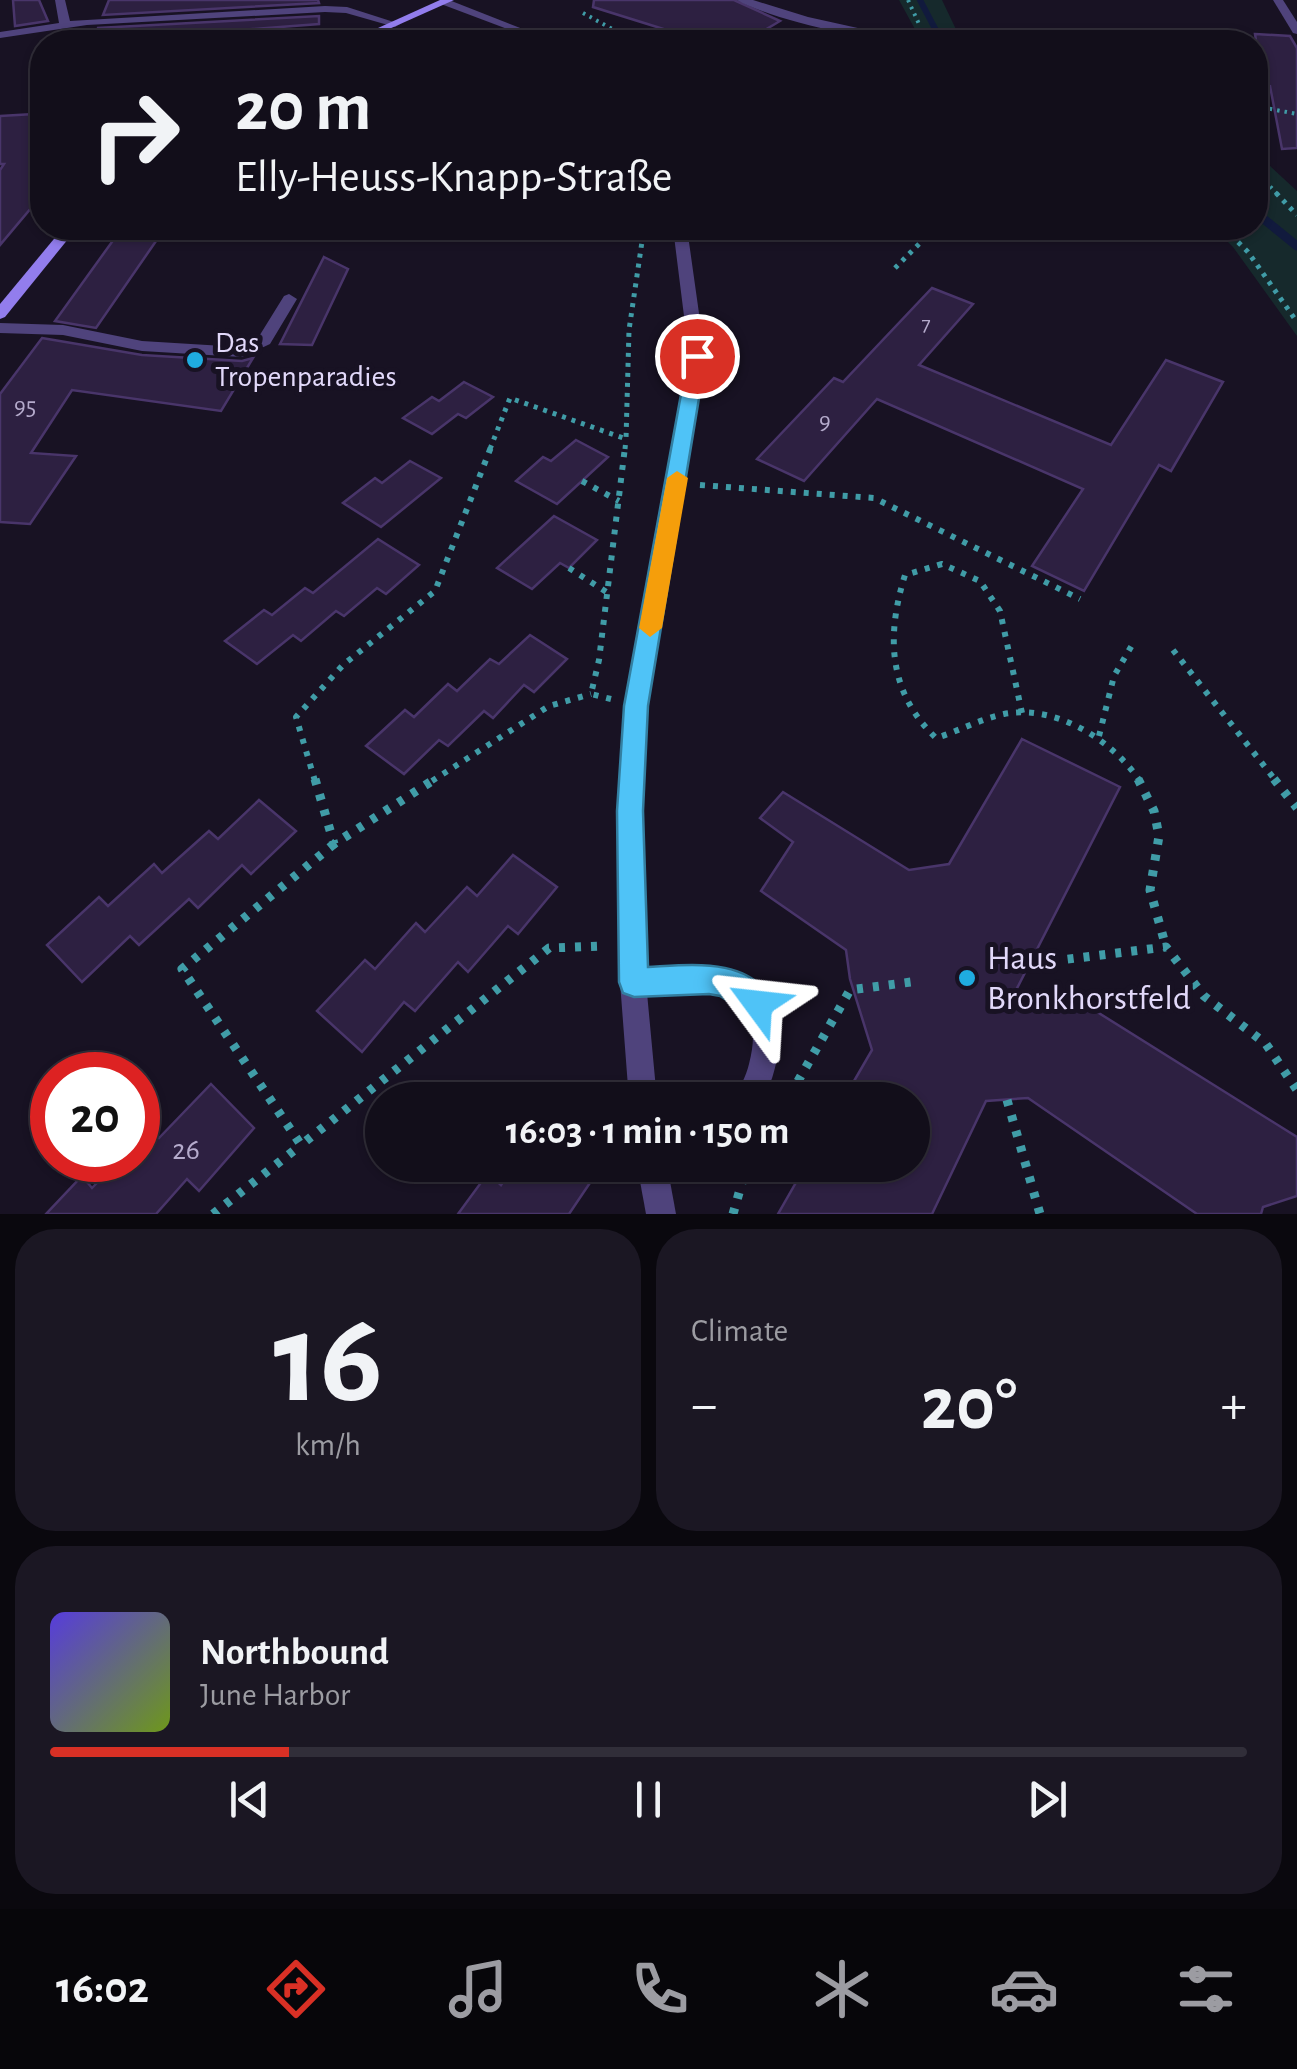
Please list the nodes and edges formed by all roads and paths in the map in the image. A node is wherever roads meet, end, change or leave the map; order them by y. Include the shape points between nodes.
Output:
1 (60, 0) edge
2 (742, 0) edge
3 (1278, 0) edge
4 (447, 1) edge
5 (583, 13) dead end
6 (395, 24) junction
7 (65, 25) junction
8 (381, 30) edge
9 (521, 30) edge
10 (614, 30) edge
11 (856, 30) edge
12 (1297, 31) edge
13 (0, 34) edge
14 (1268, 108) edge
15 (1297, 114) edge
16 (1268, 184) edge
17 (1297, 215) edge
18 (60, 240) edge
19 (642, 240) edge
20 (682, 240) edge
21 (923, 240) edge
22 (1236, 240) edge
23 (895, 268) dead end
24 (288, 299) dead end
25 (0, 314) edge
26 (1297, 322) edge
27 (0, 328) edge
28 (626, 439) junction
29 (582, 481) dead end
30 (677, 482) junction
31 (619, 501) junction
32 (569, 568) dead end
33 (608, 593) junction
34 (1080, 599) dead end
35 (1135, 640) dead end
36 (1173, 650) dead end
37 (591, 694) junction
38 (636, 706) junction
39 (1022, 713) junction
40 (1099, 736) junction
41 (1297, 808) edge
42 (334, 844) junction
43 (632, 944) junction
44 (1166, 947) junction
45 (1020, 965) dead end
46 (634, 982) junction
47 (911, 982) dead end
48 (642, 1082) edge
49 (756, 1082) edge
50 (796, 1082) edge
51 (1297, 1090) edge
52 (1007, 1100) dead end
53 (300, 1144) junction
54 (656, 1182) edge
55 (742, 1182) edge
56 (213, 1214) edge
57 (661, 1214) edge
58 (733, 1214) edge
59 (1040, 1214) edge

1 - 7 street
2 - 11 street
3 - 12 street
4 - 6 main road
4 - 9 street
5 - 10 path
6 - 7 street via 325,9
6 - 8 main road
7 - 13 street
14 - 15 path
16 - 17 path
18 - 25 main road
19 - 28 path via 629,330
20 - 30 street via 697,356
21 - 23 path
22 - 26 path
24 - 27 street via 264,341 242,352
28 - 31 path
28 - 42 path via 510,398 435,592 342,665 296,717
29 - 31 path
30 - 34 path via 874,498
30 - 38 street
31 - 33 path
32 - 33 path
33 - 37 path
35 - 40 path via 1114,676
36 - 41 path
37 - 38 path
37 - 42 path via 549,706
38 - 43 street
39 - 39 path via 985,718 936,738 918,724 894,672 890,630 906,576 942,564 980,581 1000,611
39 - 40 path
40 - 44 path via 1144,785 1159,837 1152,914
42 - 53 path via 182,969
43 - 46 street
43 - 53 path via 549,948
44 - 45 path
44 - 51 path via 1204,996 1266,1044
46 - 48 street
46 - 49 street via 726,982 758,1004 768,1042
47 - 50 path via 850,990
52 - 59 path
53 - 56 path
54 - 57 street
55 - 58 path

